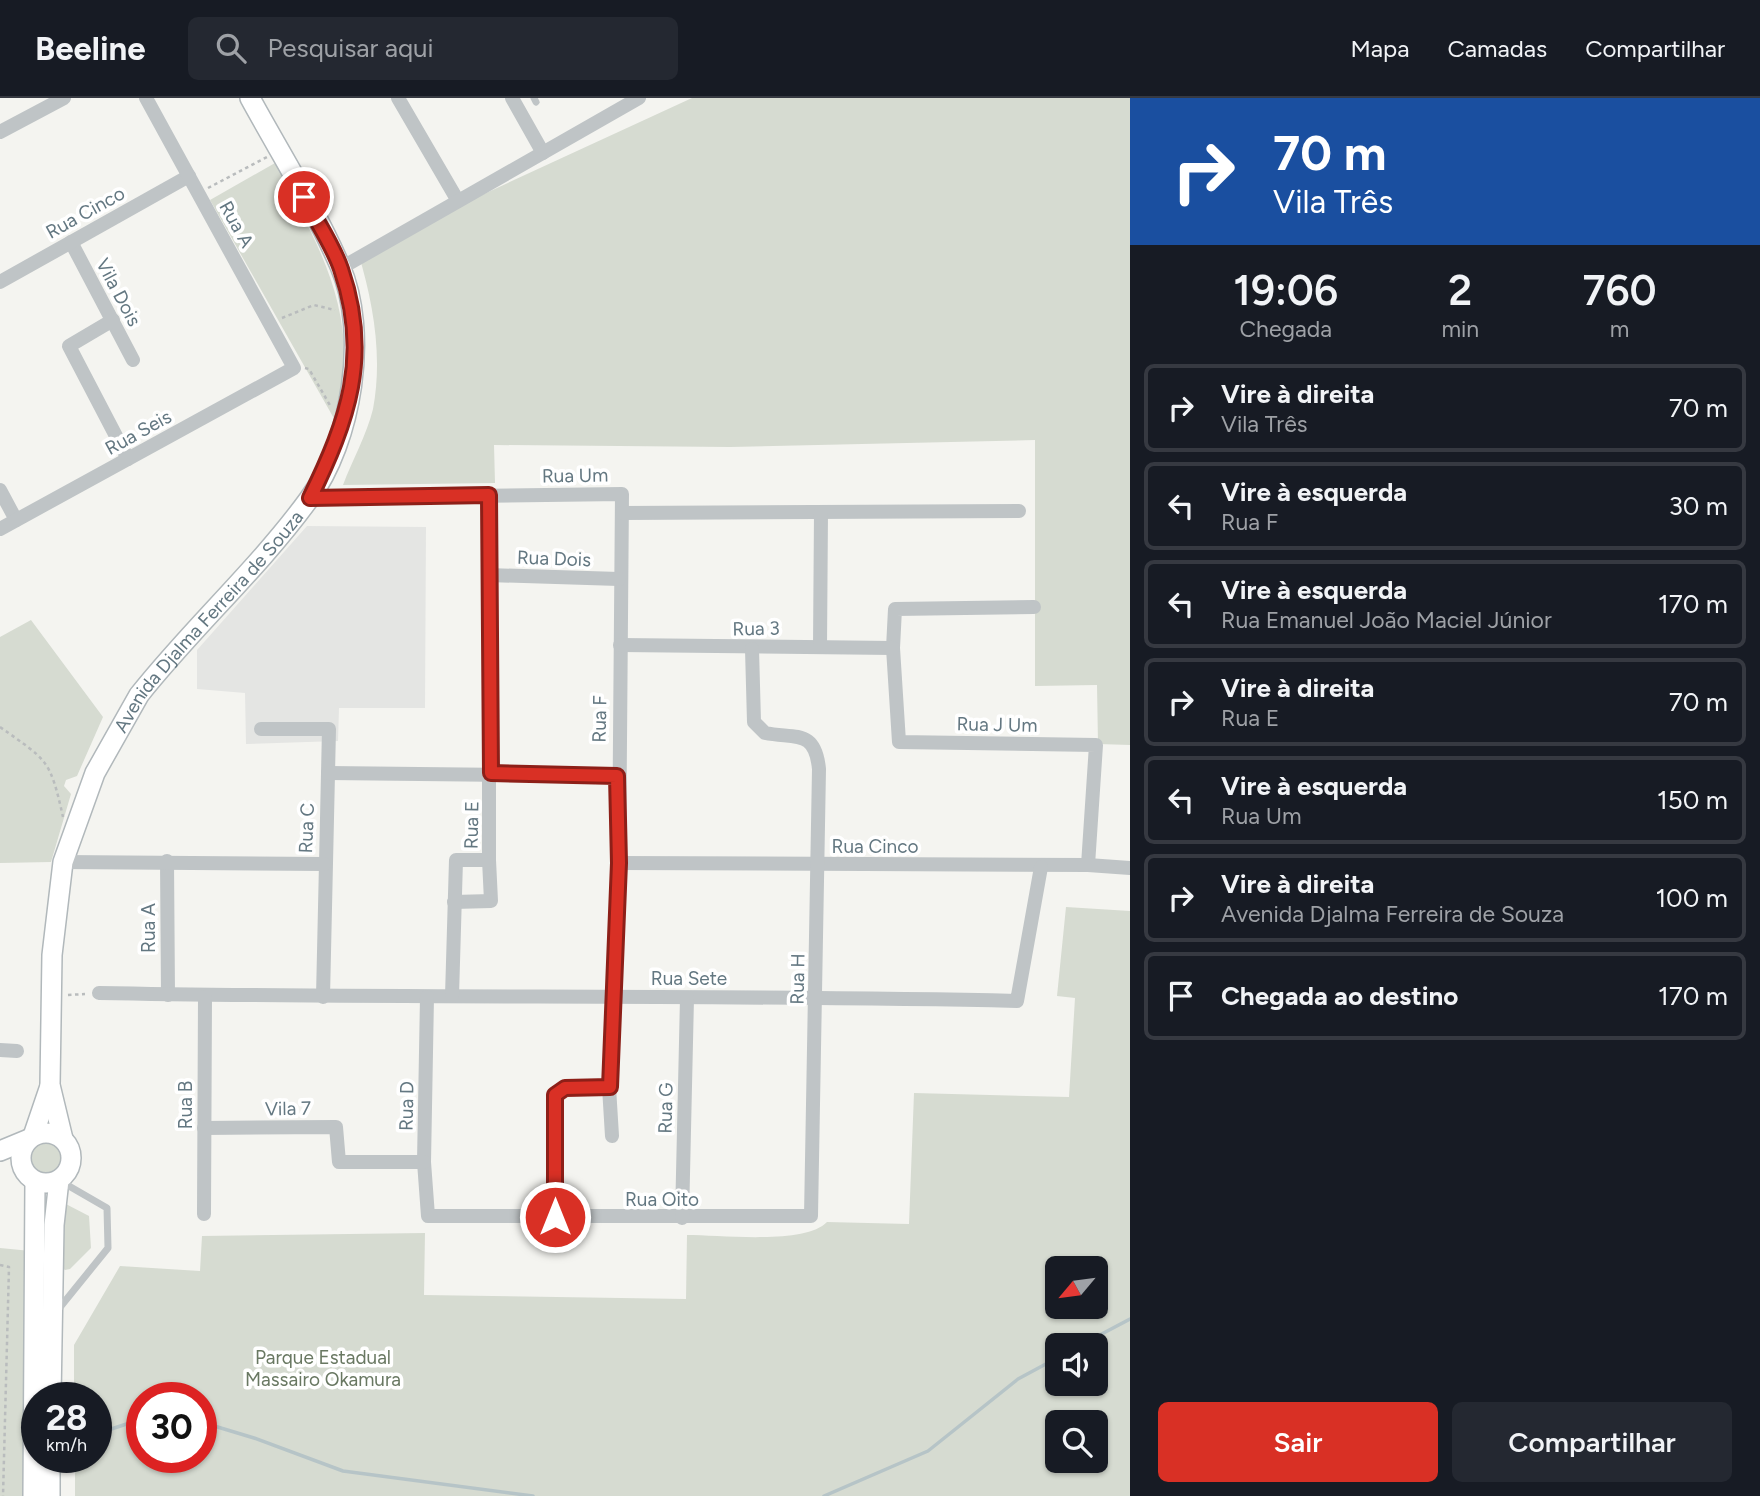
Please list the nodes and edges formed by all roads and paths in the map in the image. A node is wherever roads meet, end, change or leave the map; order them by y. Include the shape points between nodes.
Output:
1 (64, 98) edge
2 (146, 98) edge
3 (250, 98) edge
4 (398, 98) edge
5 (512, 98) edge
6 (634, 99) edge
7 (0, 132) edge
8 (279, 150) junction
9 (543, 153) junction
10 (189, 176) junction
11 (199, 193) junction
12 (458, 201) junction
13 (71, 242) junction
14 (341, 268) junction
15 (0, 282) edge
16 (351, 315) junction
17 (267, 319) junction
18 (113, 320) junction
19 (133, 360) dead end
20 (294, 368) junction
21 (347, 410) junction
22 (128, 459) junction
23 (0, 490) edge
24 (489, 495) junction
25 (310, 498) junction
26 (1019, 511) dead end
27 (821, 512) junction
28 (622, 513) junction
29 (16, 520) junction
30 (0, 530) edge
31 (488, 575) junction
32 (619, 579) junction
33 (1034, 607) dead end
34 (620, 645) junction
35 (820, 646) junction
36 (892, 648) junction
37 (752, 649) junction
38 (0, 727) edge
39 (261, 729) dead end
40 (491, 773) junction
41 (328, 774) junction
42 (617, 776) junction
43 (63, 819) dead end
44 (489, 860) junction
45 (167, 861) junction
46 (63, 862) junction
47 (619, 863) junction
48 (324, 864) junction
49 (818, 865) junction
50 (1088, 865) junction
51 (1041, 867) junction
52 (1130, 868) edge
53 (454, 902) junction
54 (99, 993) joint
55 (168, 995) junction
56 (50, 996) junction
57 (452, 996) junction
58 (816, 996) junction
59 (205, 997) junction
60 (323, 997) junction
61 (428, 997) junction
62 (613, 997) junction
63 (687, 998) junction
64 (0, 1050) edge
65 (18, 1051) dead end
66 (50, 1085) junction
67 (610, 1087) junction
68 (204, 1128) junction
69 (612, 1136) dead end
70 (31, 1137) junction
71 (63, 1139) junction
72 (0, 1151) edge
73 (0, 1161) edge
74 (424, 1162) junction
75 (29, 1174) junction
76 (59, 1180) junction
77 (204, 1214) dead end
78 (428, 1216) joint
79 (811, 1216) joint
80 (555, 1217) junction
81 (682, 1218) junction
82 (0, 1265) edge
83 (52, 1317) junction
84 (44, 1382) edge
85 (46, 1382) edge
86 (36, 1473) edge
87 (50, 1473) edge
88 (3, 1496) edge
89 (33, 1496) edge
90 (50, 1496) edge

1 - 7 street
2 - 10 street, Rua A
3 - 8 main road, Avenida Djalma Ferreira de Souza
4 - 12 street
5 - 9 street
6 - 9 street
8 - 11 path
8 - 14 main road, Avenida Djalma Ferreira de Souza
9 - 12 street
10 - 11 street, Rua A
10 - 13 street, Rua Cinco
11 - 17 street, Rua A
12 - 14 street
13 - 15 street, Rua Cinco
13 - 18 street, Vila Dois
14 - 16 main road, Avenida Djalma Ferreira de Souza
16 - 17 path via 314,305 290,317
16 - 21 main road, Avenida Djalma Ferreira de Souza via 353,378
17 - 20 street, Rua A
18 - 19 street, Vila Dois
18 - 22 street via 69,346
20 - 21 path via 309,369 330,407
20 - 22 street, Rua Seis
21 - 25 main road, Avenida Djalma Ferreira de Souza
22 - 29 street, Rua Seis
23 - 29 street
24 - 25 street, Rua Um
24 - 28 street, Rua Um via 622,494
24 - 31 street, Rua E
25 - 46 main road, Avenida Djalma Ferreira de Souza via 139,695 95,773
26 - 27 street
27 - 28 street
27 - 35 street
28 - 32 street, Rua F
29 - 30 street, Rua Seis
31 - 32 street, Rua Dois
31 - 40 street, Rua E
32 - 34 street, Rua F
33 - 36 street via 895,609
34 - 37 street, Rua 3
34 - 42 street, Rua F
35 - 36 street, Rua 3
35 - 37 street, Rua 3
36 - 50 street, Rua J Um via 899,742 1096,745
37 - 49 street, Rua H via 756,726 765,733 798,736 812,744 819,769
38 - 43 path via 47,764 56,780
39 - 41 street, Rua C via 329,729
40 - 41 street
40 - 42 street
40 - 44 street, Rua E
41 - 48 street, Rua C
42 - 47 street, Rua F
44 - 53 street, Rua E via 456,860
44 - 53 street via 491,901
45 - 46 street
45 - 48 street
45 - 55 street, Rua A
46 - 56 main road, Avenida Djalma Ferreira de Souza
47 - 49 street, Rua Cinco
47 - 62 street, Rua F
48 - 60 street, Rua C
49 - 51 street, Rua Cinco
49 - 58 street, Rua H
50 - 51 street, Rua Cinco
50 - 52 street, Rua Cinco
51 - 58 street, Rua Sete via 1017,1001
53 - 57 street, Rua E
54 - 55 street, Rua Sete
54 - 56 path
55 - 59 street, Rua Sete
56 - 66 main road, Avenida Djalma Ferreira de Souza
57 - 61 street, Rua Sete
57 - 62 street, Rua Sete
58 - 63 street, Rua Sete
58 - 79 street, Rua H
59 - 60 street, Rua Sete
59 - 68 street, Rua B
60 - 61 street, Rua Sete
61 - 74 street, Rua D
62 - 63 street, Rua Sete
62 - 67 street, Rua F
63 - 81 street, Rua G
64 - 65 street
66 - 70 main road, Avenida Djalma Ferreira de Souza
66 - 71 main road, Avenida Djalma Ferreira de Souza
67 - 69 street, Rua F
67 - 80 street via 565,1088 555,1095
68 - 74 street, Vila 7 via 336,1127 339,1161
68 - 77 street, Rua B
70 - 71 main road via 49,1132
70 - 72 main road
70 - 75 main road, Avenida Djalma Ferreira de Souza via 21,1152
71 - 76 main road, Avenida Djalma Ferreira de Souza via 71,1157
73 - 75 main road
74 - 78 street, Rua D
75 - 76 main road via 51,1183
75 - 84 main road, Avenida Djalma Ferreira de Souza
76 - 83 main road, Avenida Djalma Ferreira de Souza
76 - 83 lane via 107,1208 108,1248
78 - 80 street, Rua Oito
79 - 81 street, Rua Oito
80 - 81 street, Rua Oito
82 - 88 path via 9,1266
83 - 85 main road, Avenida Djalma Ferreira de Souza
86 - 89 main road, Avenida Djalma Ferreira de Souza
87 - 90 main road

